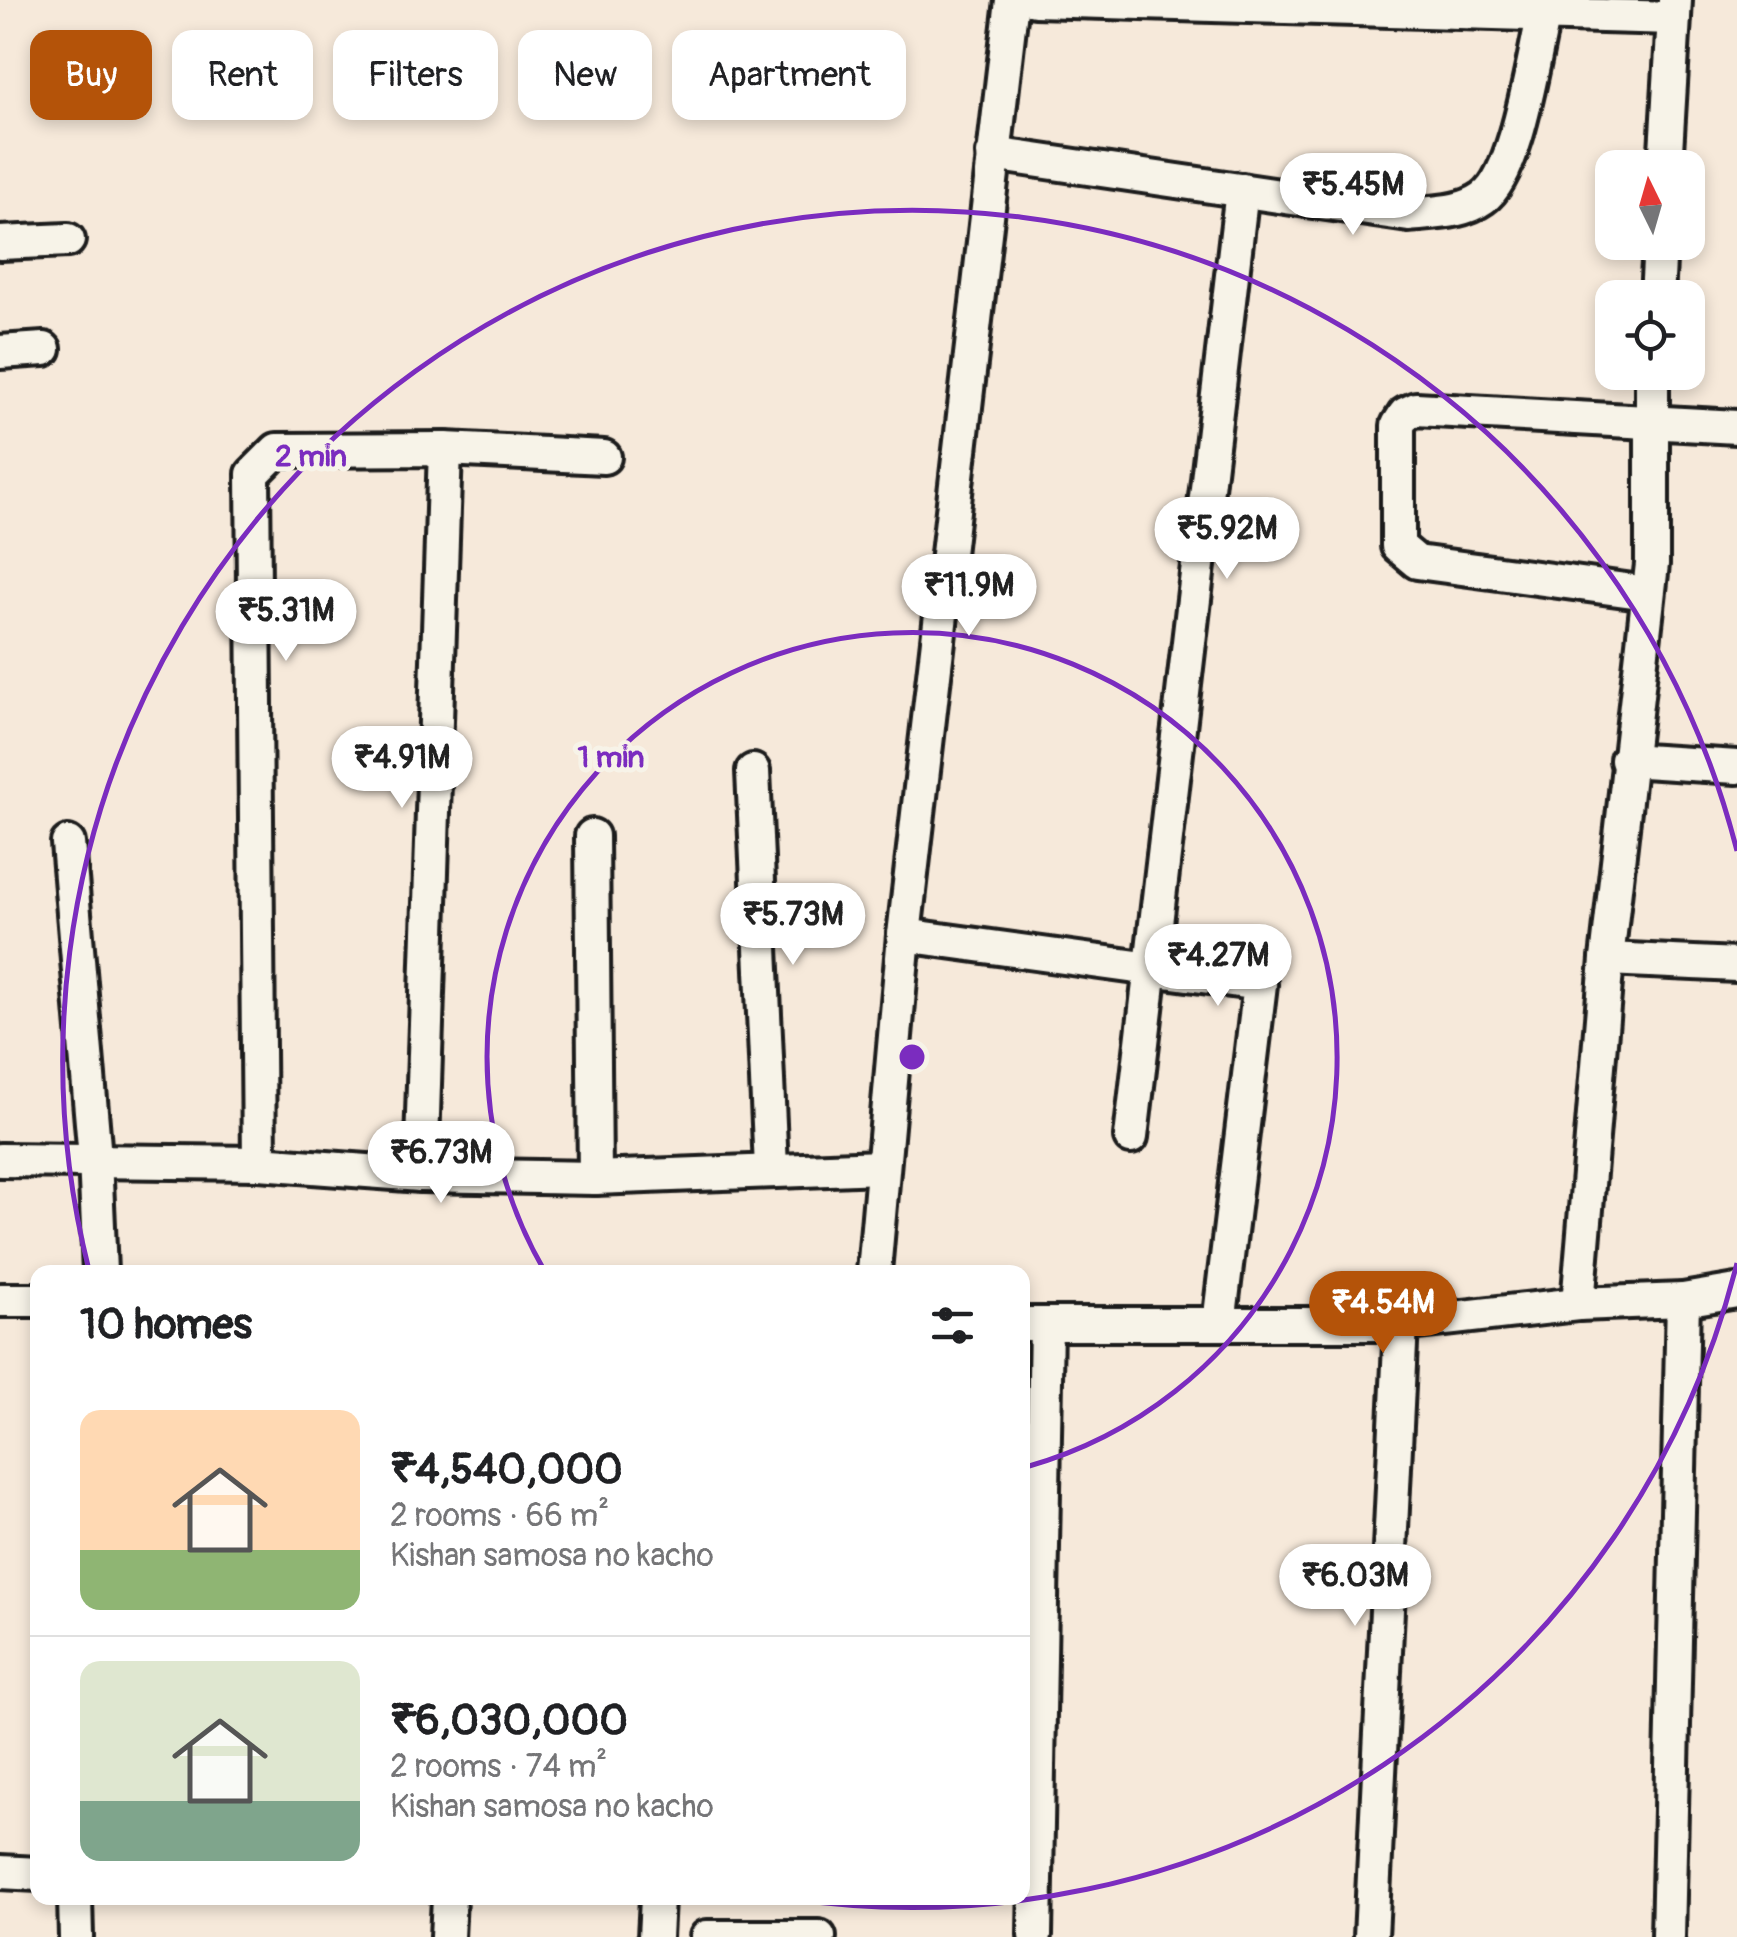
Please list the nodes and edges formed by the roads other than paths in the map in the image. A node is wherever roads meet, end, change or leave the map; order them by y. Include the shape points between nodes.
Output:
1 (1012, 0) edge
2 (1036, 0) edge
3 (1260, 4) edge
4 (1437, 7) edge
5 (1591, 9) edge
6 (1674, 9) edge
7 (1543, 18) junction
8 (1666, 150) edge
9 (992, 154) junction
10 (1242, 190) junction
11 (68, 240) dead end
12 (0, 242) edge
13 (44, 349) dead end
14 (0, 352) edge
15 (1651, 390) edge
16 (1649, 424) junction
17 (1737, 427) edge
18 (446, 449) junction
19 (604, 457) dead end
20 (1648, 593) junction
21 (1627, 760) junction
22 (1737, 767) edge
23 (754, 771) dead end
24 (592, 836) dead end
25 (68, 842) dead end
26 (904, 935) junction
27 (1607, 959) junction
28 (1737, 965) edge
29 (1150, 966) junction
30 (1130, 1137) dead end
31 (95, 1158) junction
32 (0, 1160) edge
33 (259, 1163) junction
34 (881, 1167) junction
35 (771, 1168) junction
36 (421, 1175) junction
37 (595, 1178) junction
38 (100, 1265) edge
39 (874, 1265) edge
40 (1737, 1291) edge
41 (0, 1300) edge
42 (30, 1300) edge
43 (1683, 1300) junction
44 (1578, 1304) junction
45 (1034, 1324) edge
46 (1219, 1324) junction
47 (1401, 1324) junction
48 (0, 1872) edge
49 (30, 1874) edge
50 (75, 1905) edge
51 (448, 1905) edge
52 (657, 1905) edge
53 (1035, 1935) edge
54 (76, 1937) edge
55 (447, 1937) edge
56 (655, 1937) edge
57 (707, 1937) edge
58 (818, 1937) edge
59 (1372, 1937) edge
60 (1668, 1937) edge

1 - 9 street
2 - 3 street
3 - 4 street
4 - 7 street
5 - 6 street
5 - 7 street
6 - 8 street
7 - 10 street via 1506,168 1488,196 1464,209 1409,215
9 - 10 street
9 - 26 street
10 - 29 street
11 - 12 street
13 - 14 street
15 - 16 street
16 - 17 street
16 - 20 street
16 - 20 street via 1416,410 1398,424 1398,546 1417,562
18 - 19 street
18 - 33 street via 277,450 253,474
18 - 36 street
20 - 21 street
21 - 22 street
21 - 27 street
23 - 35 street
24 - 37 street
25 - 31 street
26 - 29 street
26 - 34 street
27 - 28 street
27 - 44 street
29 - 30 street
29 - 46 street via 1260,984
31 - 32 street
31 - 33 street
31 - 38 street
33 - 36 street
34 - 35 street
34 - 39 street
35 - 37 street
36 - 37 street
40 - 43 street
41 - 42 street
43 - 44 street
43 - 60 street
44 - 47 street
45 - 46 street
45 - 53 street
46 - 47 street
47 - 59 street
48 - 49 street
50 - 54 street
51 - 55 street
52 - 56 street
57 - 58 street

